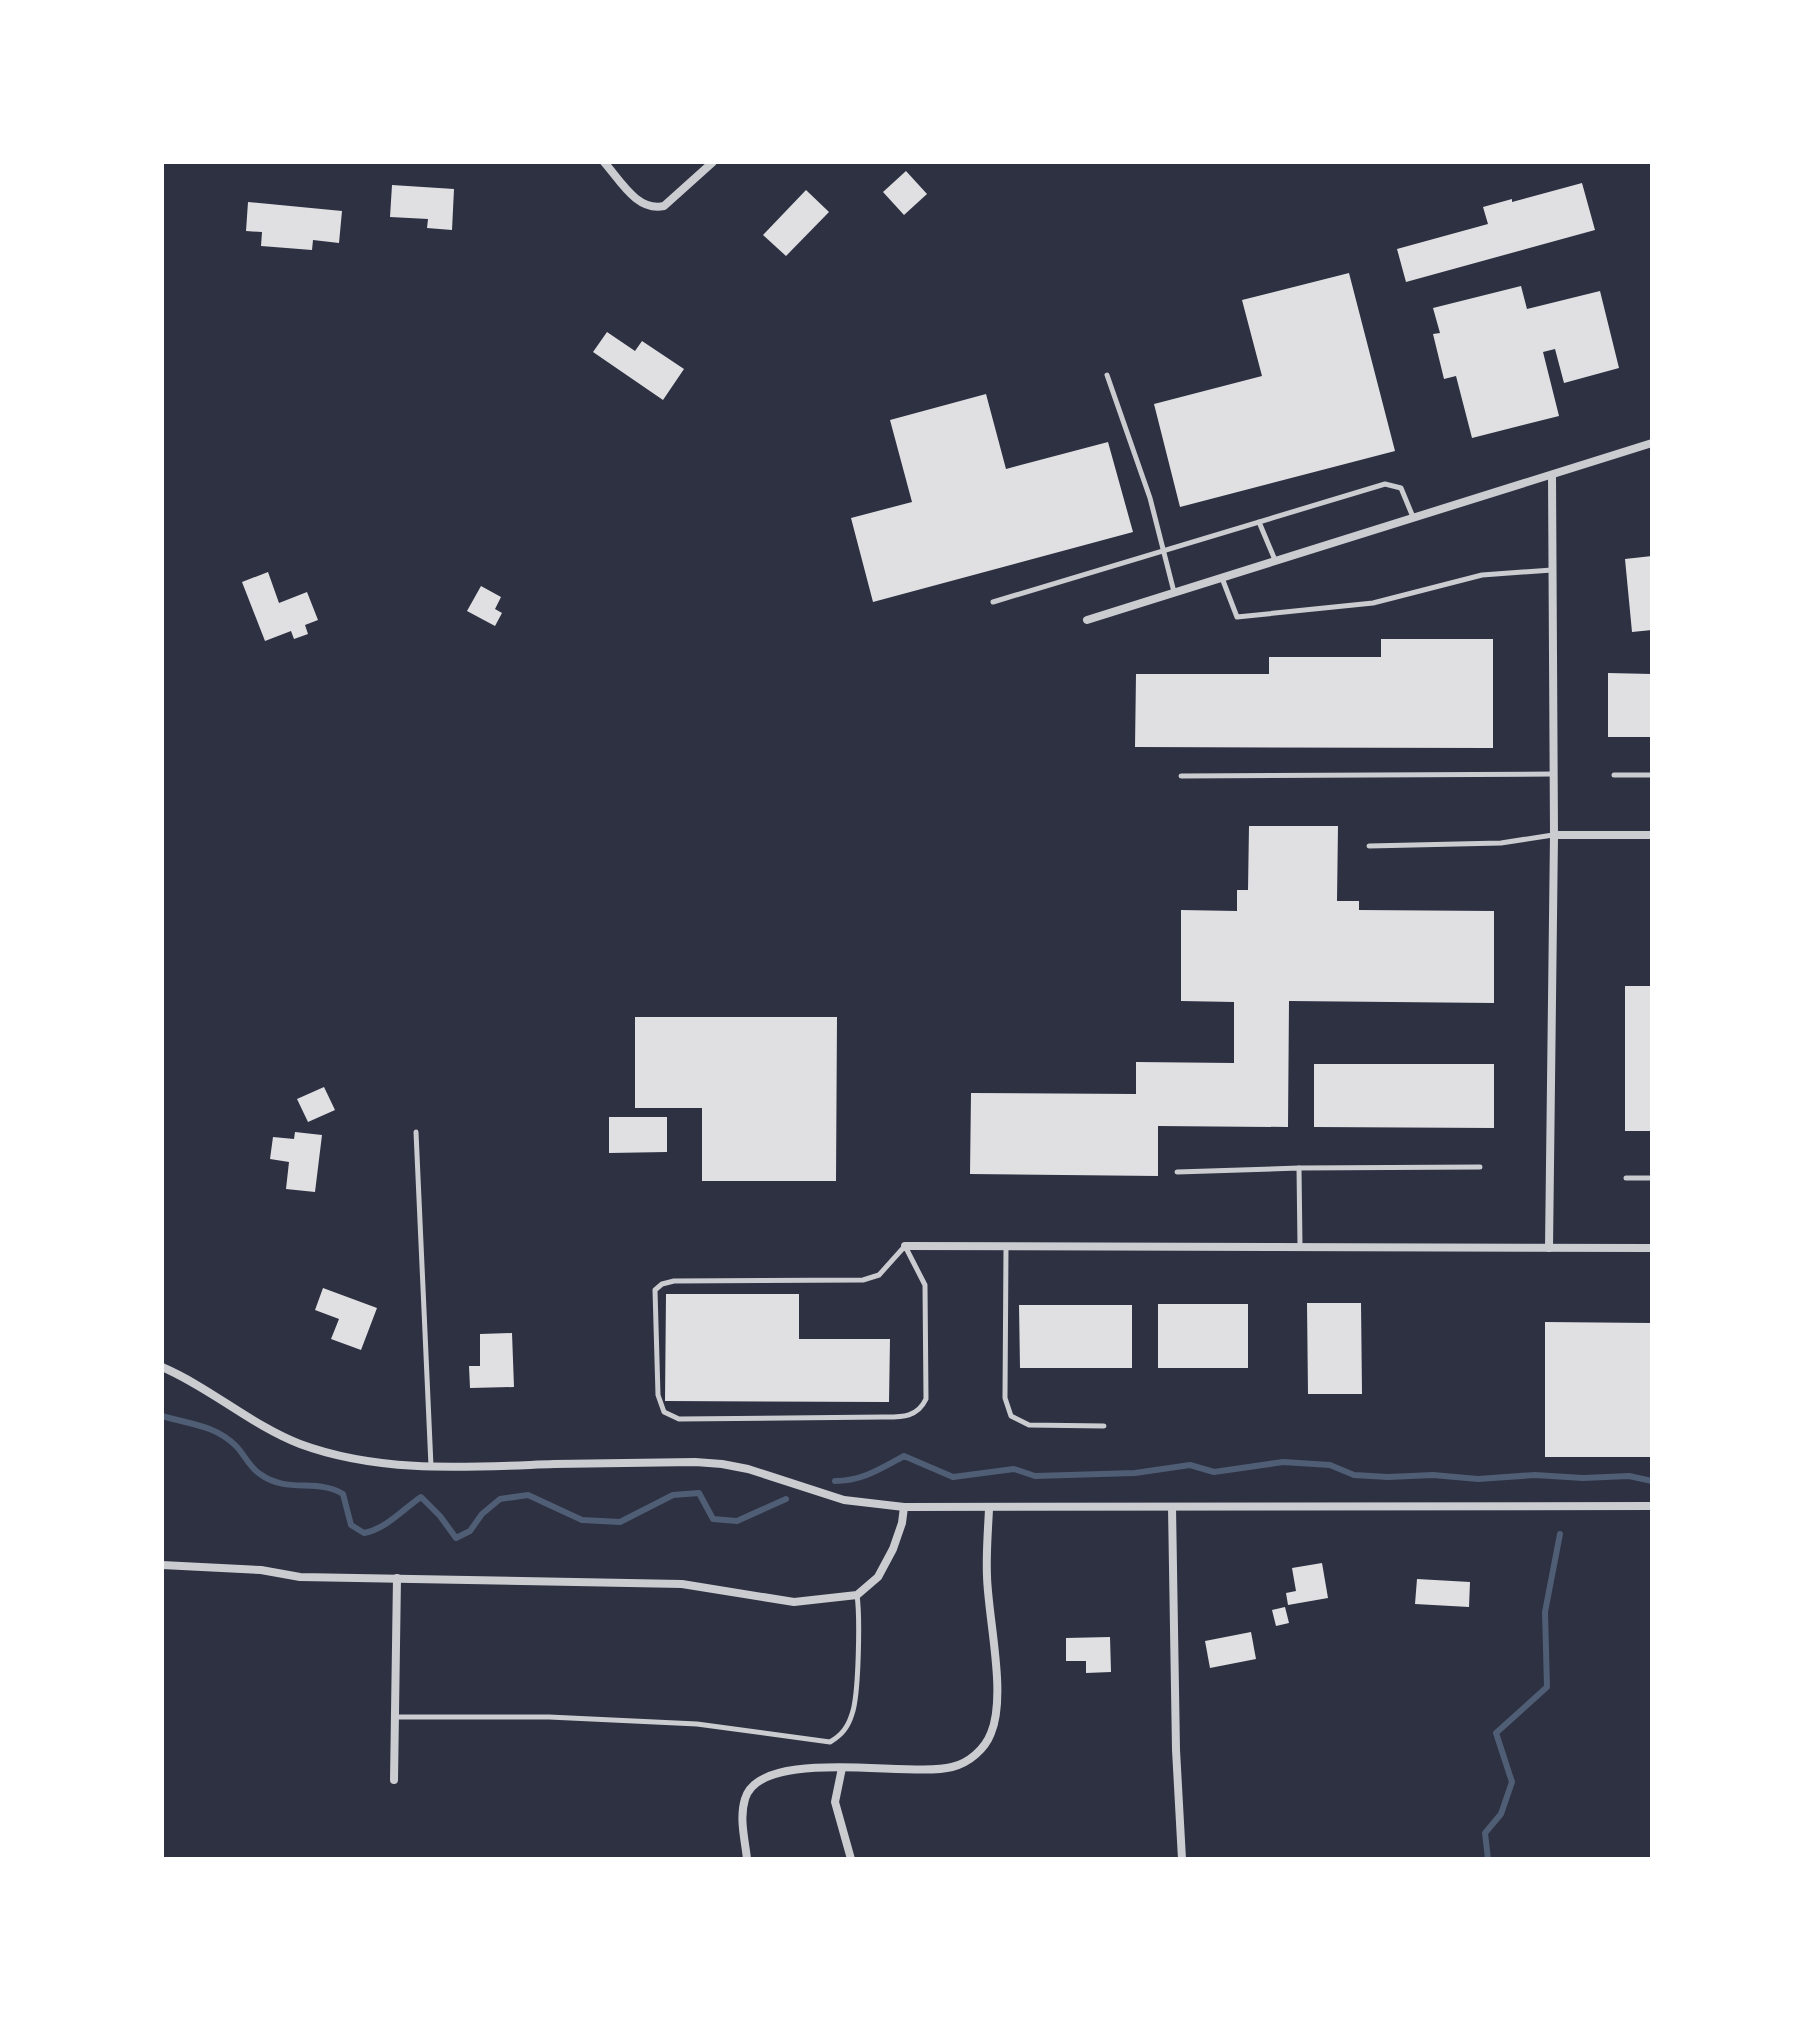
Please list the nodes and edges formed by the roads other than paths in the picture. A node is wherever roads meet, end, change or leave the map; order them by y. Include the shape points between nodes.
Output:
1 (604, 162) edge
2 (713, 162) edge
3 (1107, 375) dead end
4 (1652, 443) edge
5 (1552, 475) junction
6 (1413, 518) junction
7 (1259, 522) junction
8 (1162, 551) junction
9 (1275, 561) junction
10 (1552, 570) junction
11 (1222, 578) junction
12 (1174, 593) junction
13 (993, 602) dead end
14 (1087, 620) dead end
15 (1554, 774) junction
16 (1614, 775) dead end
17 (1652, 775) edge
18 (1181, 776) dead end
19 (1554, 835) junction
20 (1652, 835) edge
21 (1369, 846) dead end
22 (416, 1132) dead end
23 (1480, 1167) dead end
24 (1299, 1168) junction
25 (1177, 1172) dead end
26 (1626, 1178) dead end
27 (1652, 1178) edge
28 (905, 1246) junction
29 (1006, 1247) junction
30 (1300, 1247) junction
31 (1549, 1248) junction
32 (1652, 1248) edge
33 (162, 1367) edge
34 (1104, 1426) dead end
35 (431, 1466) junction
36 (1652, 1506) edge
37 (904, 1507) junction
38 (1172, 1507) junction
39 (989, 1509) junction
40 (162, 1565) edge
41 (397, 1578) junction
42 (857, 1595) junction
43 (396, 1717) junction
44 (842, 1768) junction
45 (394, 1780) dead end
46 (747, 1859) edge
47 (851, 1859) edge
48 (1182, 1859) edge

1 - 2 street via 642,205 654,209
3 - 8 lane via 1150,498
4 - 5 street
5 - 6 street
5 - 10 street
6 - 7 lane via 1401,488 1385,484
6 - 9 street
7 - 8 lane
7 - 9 lane
8 - 12 lane
8 - 13 lane
9 - 11 street
10 - 11 lane via 1482,575 1373,603 1237,617
10 - 15 street
11 - 12 street
12 - 14 street
15 - 18 lane
15 - 19 street
16 - 17 lane
19 - 20 street
19 - 21 lane via 1501,843
19 - 31 street
22 - 35 lane
23 - 24 lane
24 - 25 lane
24 - 30 lane
26 - 27 lane
28 - 28 lane via 925,1285 926,1399 921,1409 908,1417 679,1419 664,1412 658,1395 655,1290 662,1284 863,1280 879,1275
28 - 29 street
29 - 30 street
29 - 34 lane via 1005,1398 1011,1416 1029,1425
30 - 31 street
31 - 32 street
33 - 35 street via 300,1444 368,1461
35 - 37 street via 722,1464 844,1500
36 - 38 street
37 - 39 street
37 - 42 street via 878,1577
38 - 39 street
38 - 48 street
39 - 44 street via 987,1574 997,1685 991,1735 970,1760 955,1766
40 - 41 street via 300,1577
41 - 42 street via 682,1584 794,1602
41 - 43 street
42 - 43 lane via 854,1711 841,1735 830,1742 697,1724
43 - 45 street
44 - 46 street via 769,1774 749,1789 742,1818
44 - 47 street via 835,1802

